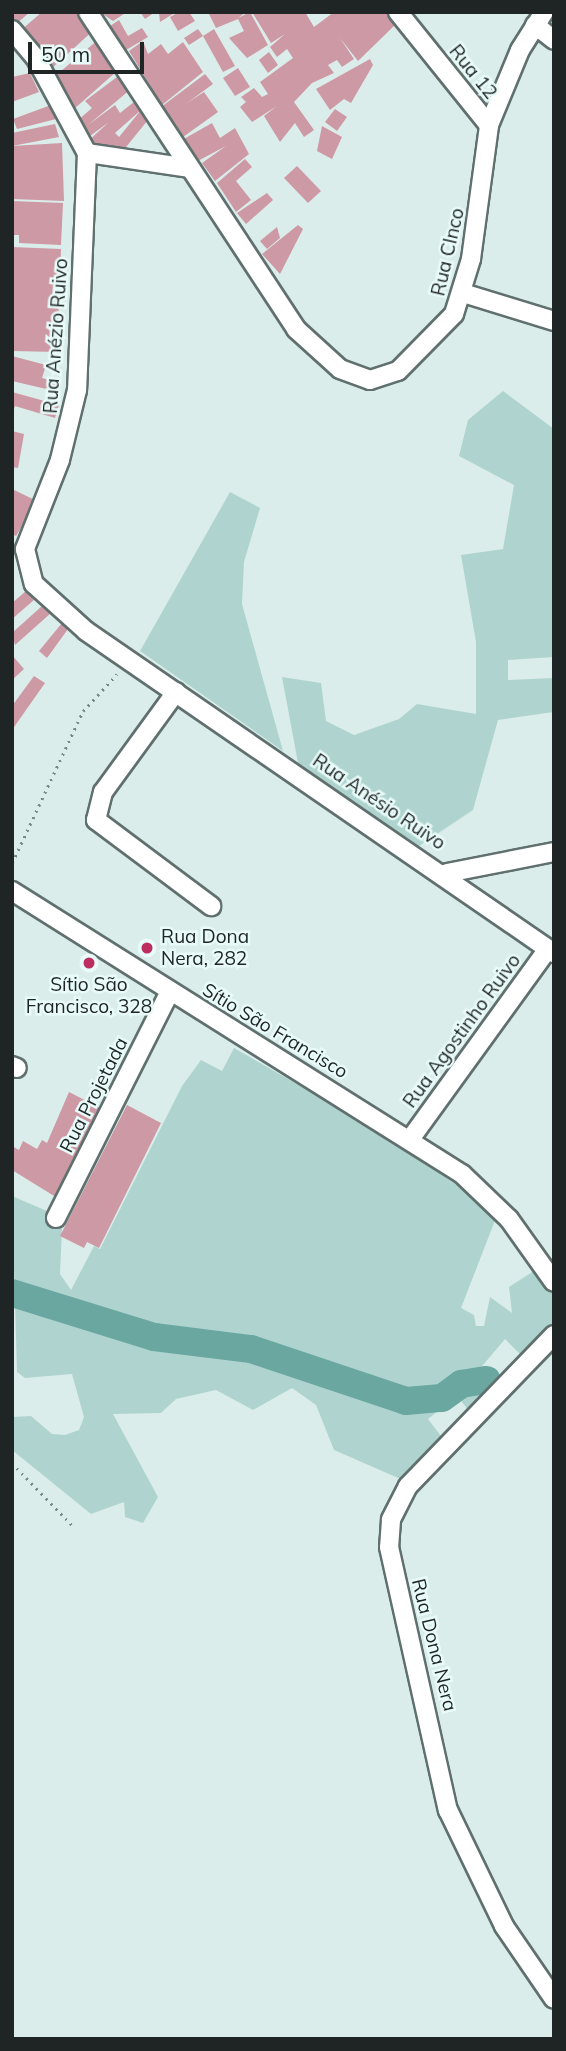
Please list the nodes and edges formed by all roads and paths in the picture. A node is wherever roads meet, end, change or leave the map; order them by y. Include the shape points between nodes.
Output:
1 (88, 12) edge
2 (398, 12) edge
3 (539, 18) edge
4 (12, 30) edge
5 (554, 40) edge
6 (489, 125) junction
7 (87, 153) junction
8 (190, 168) junction
9 (463, 293) junction
10 (554, 321) edge
11 (136, 665) junction
12 (176, 692) junction
13 (554, 852) edge
14 (12, 863) edge
15 (447, 873) junction
16 (12, 891) edge
17 (211, 906) dead end
18 (551, 951) edge
19 (170, 991) junction
20 (411, 1138) junction
21 (57, 1218) dead end
22 (554, 1282) edge
23 (554, 1335) edge
24 (12, 1463) edge
25 (72, 1525) dead end
26 (554, 1999) edge

1 - 8 street
2 - 6 street, Rua 12
3 - 5 street
3 - 6 street, Rua CInco
4 - 7 street via 35,57
6 - 9 street, Rua CInco
7 - 8 street
7 - 11 street, Rua Anézio Ruivo via 77,390 60,460 25,549 26,565 47,600
8 - 9 street, Rua CInco via 296,329 355,377 384,380 398,372 442,330
9 - 10 street
11 - 12 street, Rua Anézio Ruivo
11 - 14 path via 112,675 83,711
12 - 15 street, Rua Anésio Ruivo
12 - 17 street via 103,792 96,820
13 - 15 street
15 - 18 street, Rua Anésio Ruivo
16 - 19 street, Sítio São Francisco
18 - 20 street, Rua Agostinho Ruivo
19 - 20 street, Sítio São Francisco
19 - 21 street, Rua Projetada
20 - 22 street via 485,1194
23 - 26 street, Rua Dona Nera via 408,1486 391,1520 388,1547 448,1810 504,1926
24 - 25 path

